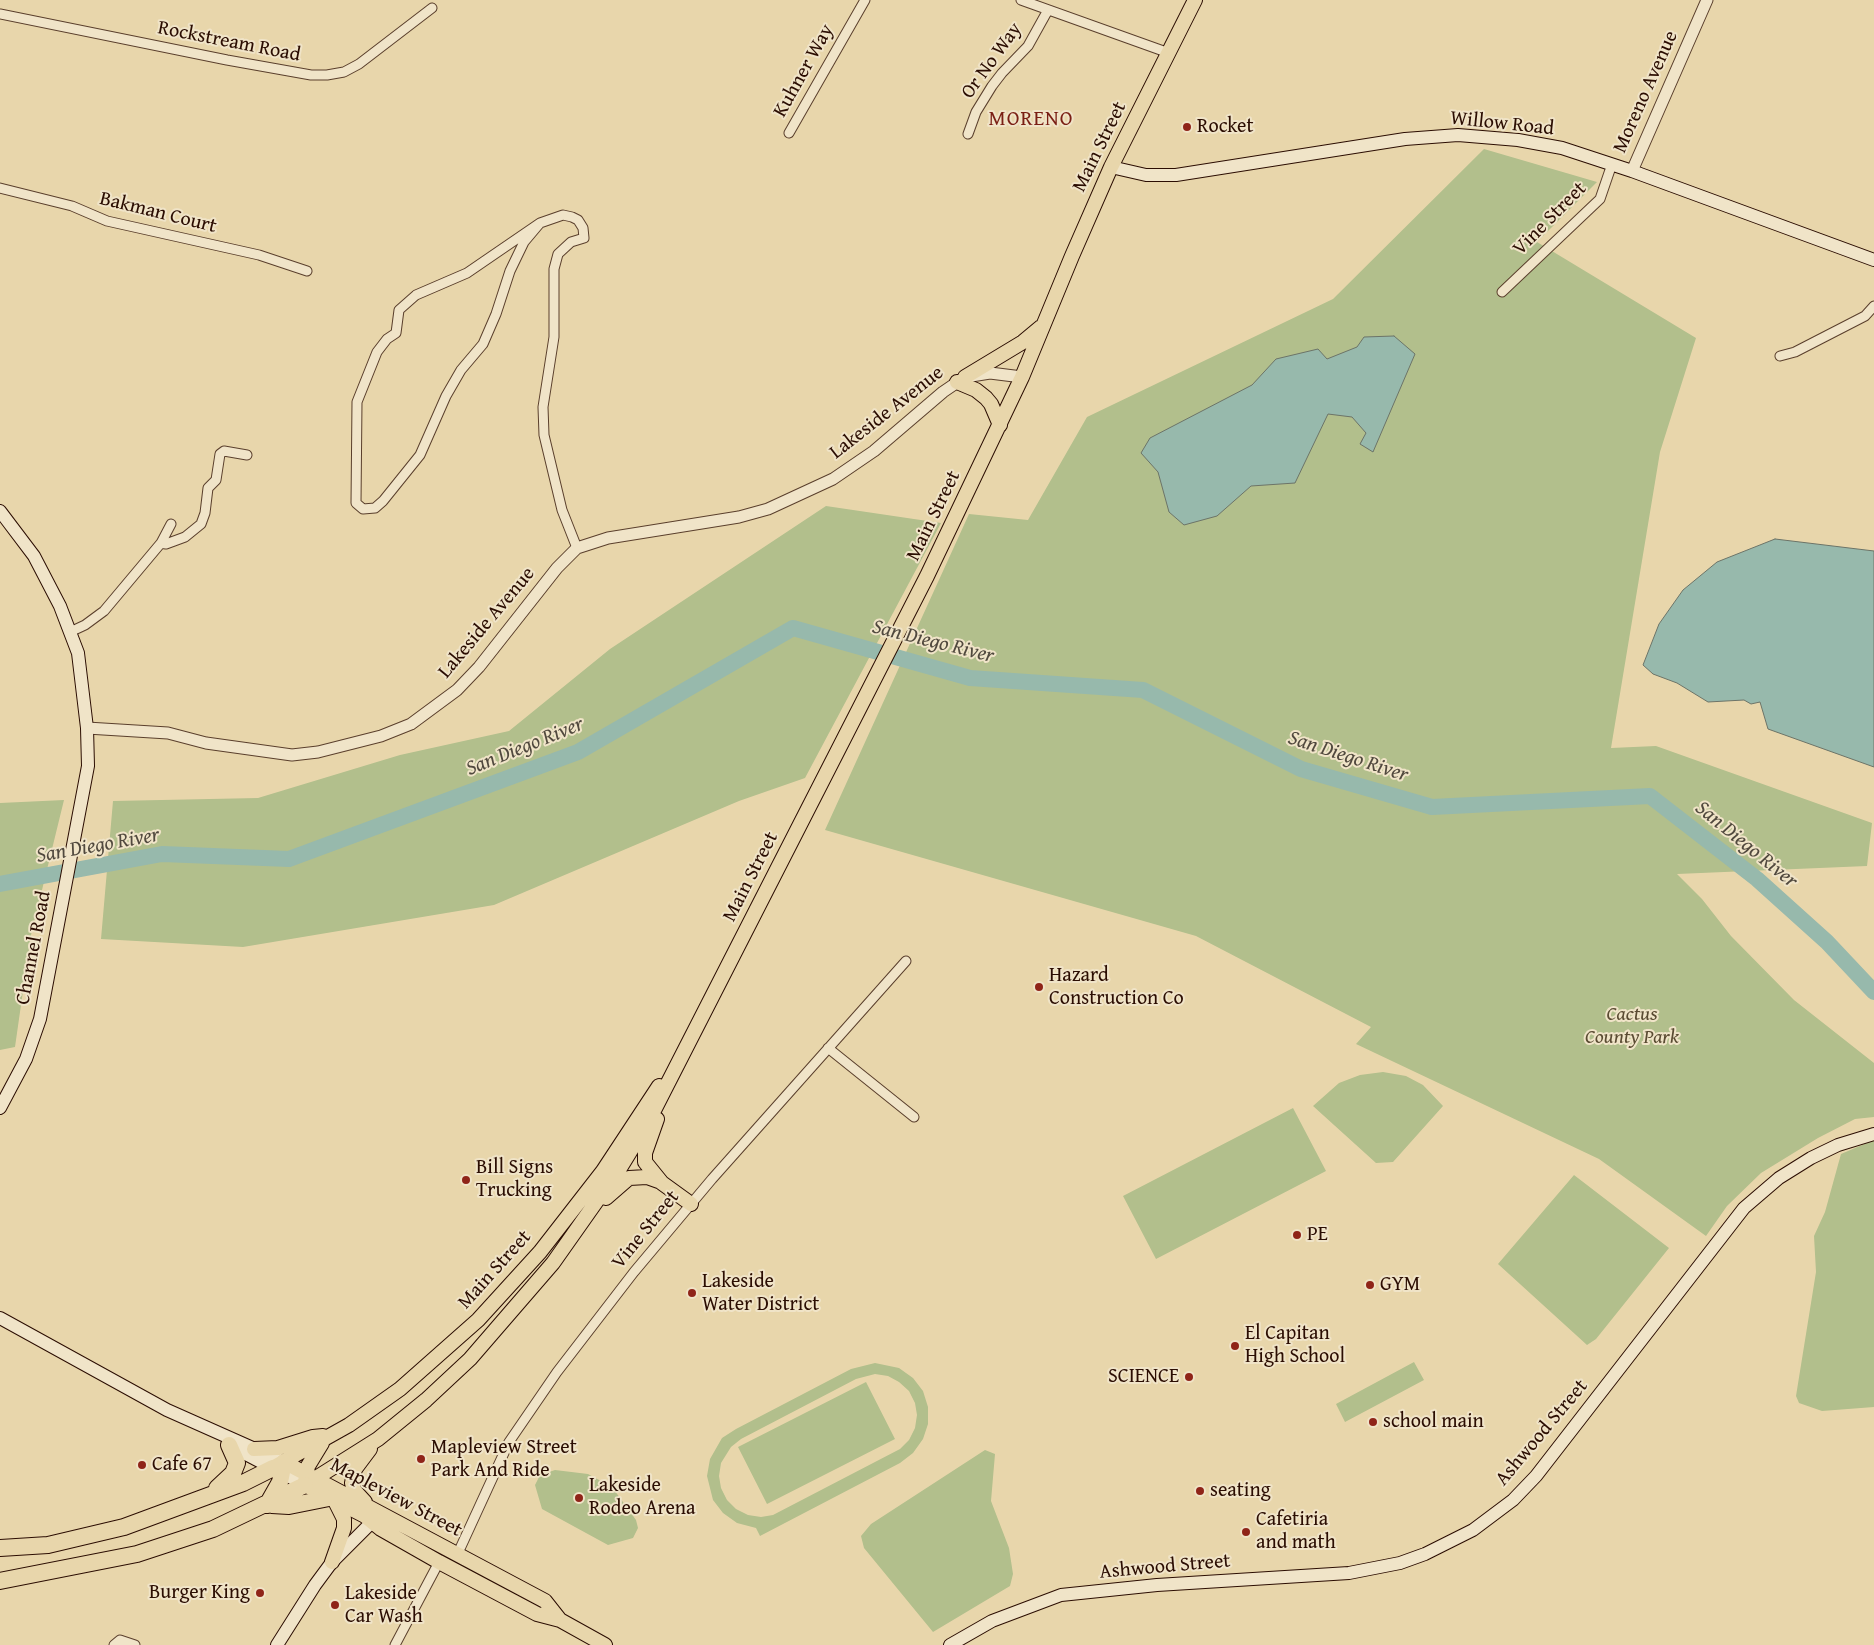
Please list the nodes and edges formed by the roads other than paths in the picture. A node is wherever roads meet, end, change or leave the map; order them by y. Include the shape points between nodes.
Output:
1 (865, 0) edge
2 (1020, 0) edge
3 (1195, 0) edge
4 (1707, 0) edge
5 (432, 8) dead end
6 (1048, 10) junction
7 (0, 14) edge
8 (1169, 53) junction
9 (789, 133) dead end
10 (968, 134) dead end
11 (1612, 164) junction
12 (1111, 167) junction
13 (1632, 171) junction
14 (0, 188) edge
15 (540, 223) junction
16 (1874, 260) edge
17 (307, 271) dead end
18 (1502, 292) dead end
19 (1874, 306) edge
20 (1044, 325) junction
21 (1780, 356) dead end
22 (1022, 377) junction
23 (961, 380) junction
24 (1000, 425) junction
25 (247, 455) dead end
26 (0, 511) edge
27 (171, 524) dead end
28 (161, 543) junction
29 (577, 548) junction
30 (70, 632) junction
31 (87, 728) junction
32 (906, 961) dead end
33 (690, 1040) junction
34 (828, 1048) junction
35 (0, 1108) edge
36 (914, 1117) dead end
37 (1874, 1134) edge
38 (662, 1183) junction
39 (691, 1204) junction
40 (586, 1217) junction
41 (0, 1318) edge
42 (204, 1427) junction
43 (327, 1438) junction
44 (378, 1439) junction
45 (229, 1445) junction
46 (254, 1449) junction
47 (280, 1468) junction
48 (309, 1479) junction
49 (204, 1498) junction
50 (332, 1499) junction
51 (267, 1505) junction
52 (374, 1514) junction
53 (0, 1548) edge
54 (458, 1553) junction
55 (332, 1562) junction
56 (439, 1562) junction
57 (0, 1581) edge
58 (560, 1620) junction
59 (117, 1643) edge
60 (135, 1645) edge
61 (277, 1645) edge
62 (395, 1645) edge
63 (605, 1645) edge
64 (950, 1645) edge

1 - 9 street, Kuhner Way
2 - 6 street
3 - 8 main road, Main Street
4 - 13 street, Moreno Avenue
5 - 7 street, Rockstream Road via 359,64 344,72 327,75 237,62
6 - 8 street
6 - 10 street, Or No Way via 1028,46 1002,73 980,105
8 - 12 main road, Main Street
11 - 12 main road, Willow Road via 1562,148 1458,135 1404,139 1176,175 1146,175
11 - 13 main road, Willow Road
11 - 18 street, Vine Street via 1600,199
12 - 20 main road, Main Street
13 - 16 main road, Willow Road
14 - 17 street, Bakman Court via 72,206 107,222 259,256
15 - 15 street via 524,242 510,270 483,344 461,370 446,396 420,455 375,508 363,509 356,503 357,402 377,352 396,333 399,310 416,295 467,273
15 - 29 street via 563,215 578,220 583,228 584,238 571,242 558,254 554,270 554,338 543,407 544,435 562,510
19 - 21 street via 1865,316 1795,352
20 - 22 main road, Main Street
20 - 23 main road via 1023,342
22 - 23 street, Lakeside Avenue via 990,374
22 - 24 main road, Main Street
23 - 24 main road via 992,404
23 - 29 street, Lakeside Avenue via 874,451 833,478 794,498 739,517 608,538
24 - 33 main road, Main Street
25 - 28 street via 224,451 220,454 216,480 208,488 201,524 185,537
26 - 30 main road via 34,556
27 - 28 street
28 - 30 street via 104,611
29 - 31 street, Lakeside Avenue via 457,690 411,724 381,736 292,755 206,743 168,733
30 - 31 main road via 78,654
31 - 35 main road, Channel Road via 88,766 40,1019 26,1059
32 - 34 street, Vine Street
33 - 38 main road via 645,1153 650,1171
33 - 40 main road, Main Street via 647,1124
33 - 43 main road, Main Street via 603,1171 511,1285 433,1362 400,1389
34 - 36 street
34 - 39 street, Vine Street
37 - 64 main road, Ashwood Street via 1838,1145 1811,1158 1778,1178 1744,1208 1536,1476 1513,1500 1473,1530 1426,1554 1400,1563 1349,1573 1157,1585 1061,1595 992,1621
38 - 39 main road
38 - 40 main road via 647,1177 629,1178
39 - 54 street, Vine Street via 557,1372 509,1442
40 - 44 main road, Main Street via 553,1263 470,1358
41 - 42 main road, Mapleview Street
42 - 45 main road, Mapleview Street via 209,1435
42 - 46 main road, Mapleview Street
43 - 46 main road via 313,1437 278,1448
43 - 47 main road, Main Street
43 - 48 main road via 309,1464
44 - 48 main road, Main Street
44 - 52 main road via 355,1469 352,1483
45 - 47 main road, Mapleview Street
45 - 49 highway via 237,1464 233,1474
46 - 47 main road, Mapleview Street
47 - 48 main road, Mapleview Street
47 - 49 highway
47 - 51 highway
48 - 50 main road, Mapleview Street
48 - 51 highway
48 - 52 main road, Mapleview Street
49 - 53 highway via 124,1527 48,1545
50 - 51 highway via 289,1506
50 - 52 main road, Mapleview Street
50 - 55 main road via 344,1519
51 - 57 highway via 213,1529 137,1554
52 - 54 main road, Mapleview Street
52 - 55 main road
52 - 56 main road, Mapleview Street
54 - 58 main road, Mapleview Street via 545,1601
55 - 61 main road
56 - 58 main road, Mapleview Street via 537,1614
56 - 62 street
58 - 63 main road, Mapleview Street
59 - 60 street

